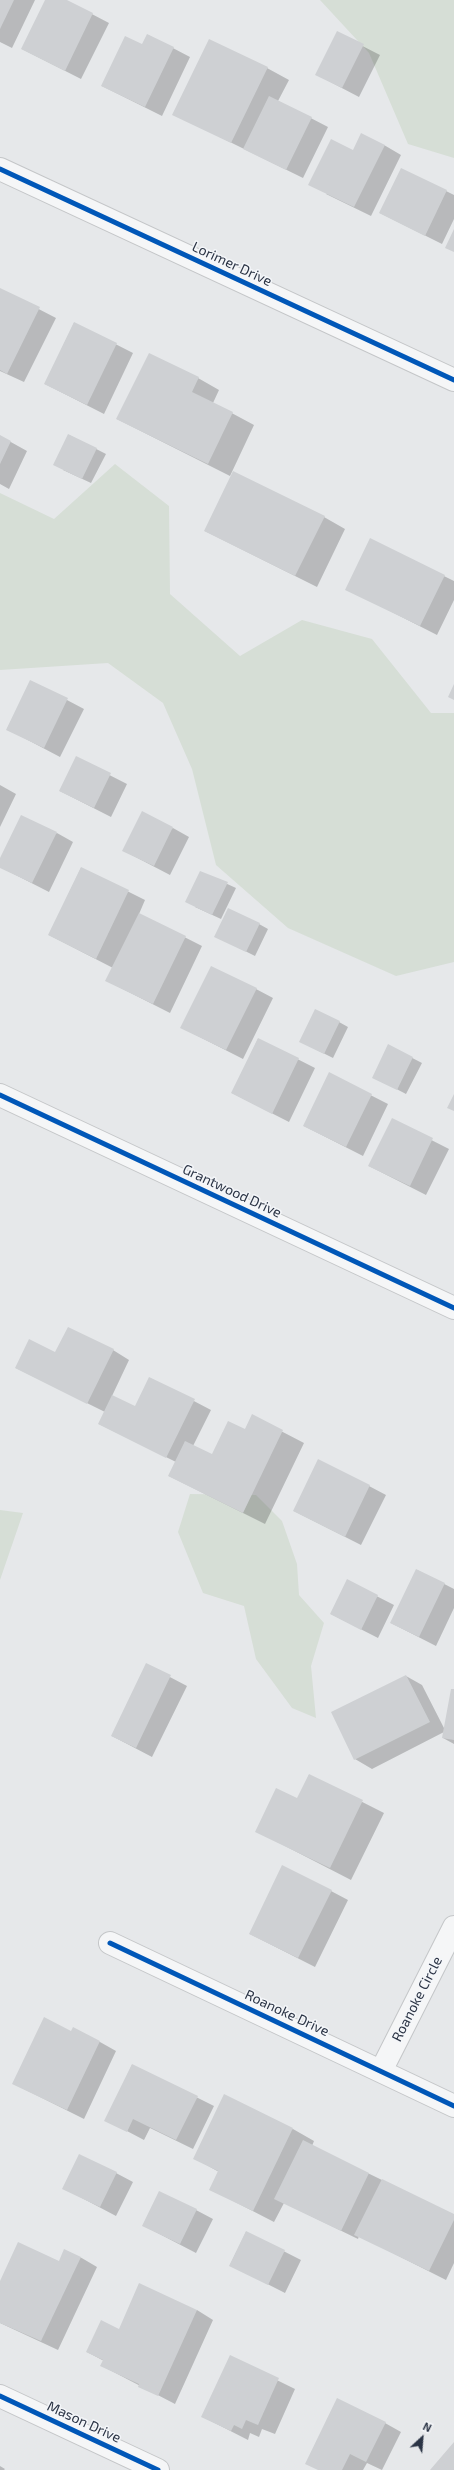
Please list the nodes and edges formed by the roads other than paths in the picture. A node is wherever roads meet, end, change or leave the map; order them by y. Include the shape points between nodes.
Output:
1 (0, 170) edge
2 (454, 380) edge
3 (0, 1095) edge
4 (454, 1308) edge
5 (454, 1927) edge
6 (110, 1943) dead end
7 (381, 2071) junction
8 (454, 2106) edge
9 (0, 2396) edge
10 (158, 2470) edge

1 - 2 street, Lorimer Drive
3 - 4 street, Grantwood Drive
5 - 7 street, Roanoke Circle
6 - 7 street, Roanoke Drive
7 - 8 street, Roanoke Drive
9 - 10 street, Mason Drive

